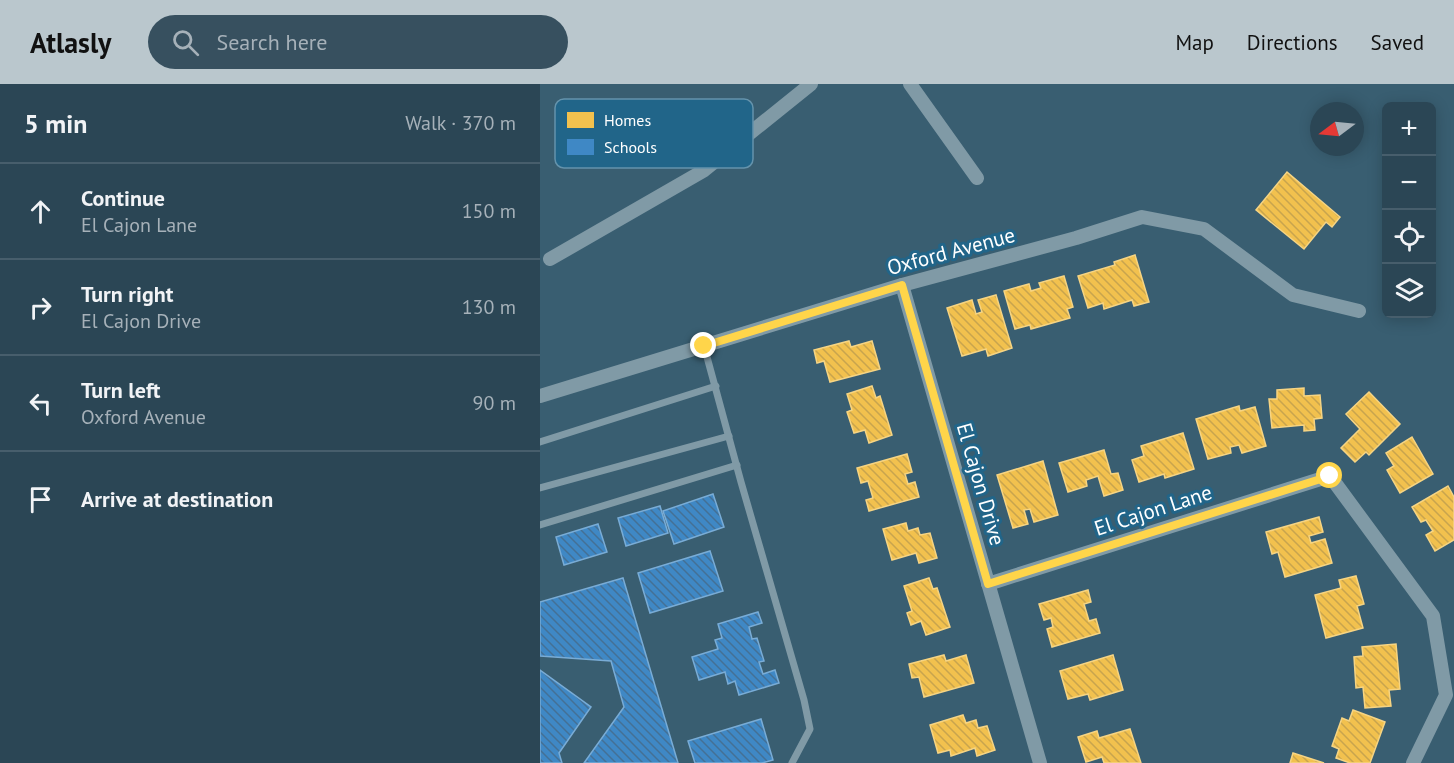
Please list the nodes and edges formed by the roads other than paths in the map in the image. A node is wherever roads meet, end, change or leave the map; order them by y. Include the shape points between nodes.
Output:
1 (811, 84) edge
2 (910, 84) edge
3 (753, 131) edge
4 (707, 168) edge
5 (978, 178) dead end
6 (550, 259) dead end
7 (902, 285) junction
8 (1359, 311) dead end
9 (704, 346) junction
10 (716, 386) junction
11 (540, 396) edge
12 (729, 436) junction
13 (540, 442) edge
14 (737, 465) junction
15 (540, 488) edge
16 (540, 525) edge
17 (988, 584) junction
18 (792, 763) edge
19 (1040, 763) edge
20 (1413, 763) edge

1 - 3 street
2 - 5 street
4 - 6 street
7 - 8 street, Oxford Avenue via 1142,218 1204,230 1293,295
7 - 9 street, Oxford Avenue
7 - 17 street, El Cajon Drive
9 - 10 lane
9 - 11 street, Oxford Avenue
10 - 12 lane
10 - 13 lane
12 - 14 lane
12 - 15 lane
14 - 16 lane
14 - 18 lane via 810,729
17 - 19 street, El Cajon Drive
17 - 20 street, El Cajon Lane via 1330,476 1433,616 1446,695

